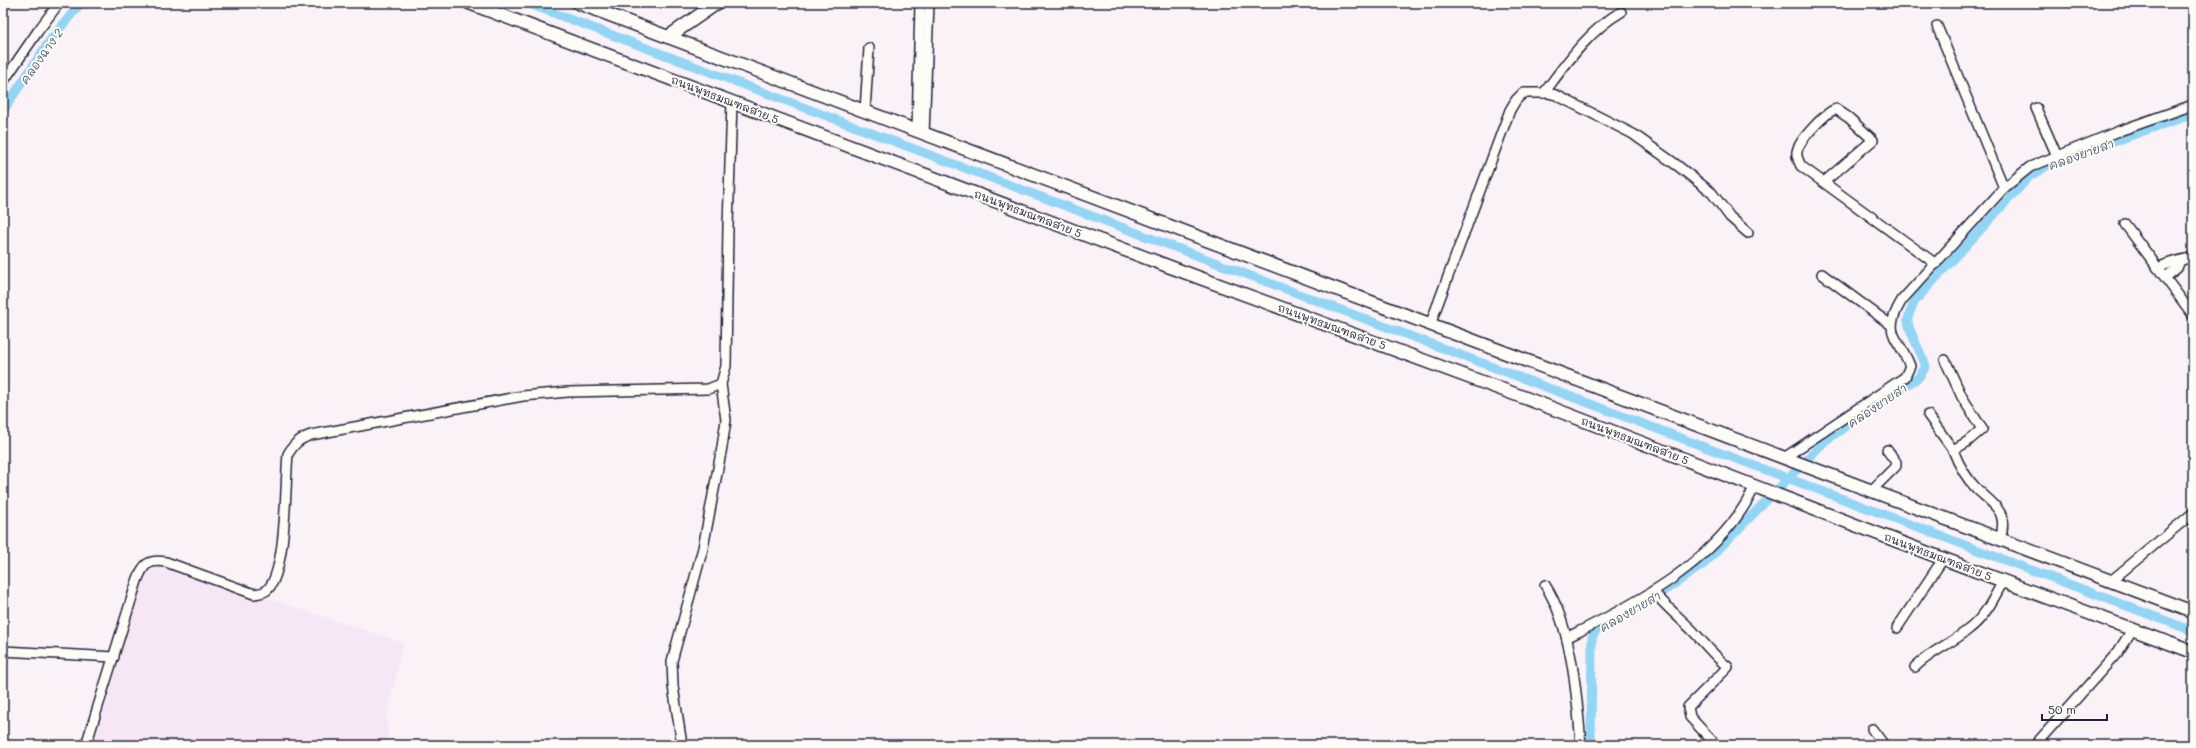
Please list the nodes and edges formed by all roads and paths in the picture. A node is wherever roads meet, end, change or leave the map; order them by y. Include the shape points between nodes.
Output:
1 (60, 3) edge
2 (469, 3) edge
3 (578, 3) edge
4 (717, 3) edge
5 (920, 3) edge
6 (929, 3) edge
7 (1621, 12) dead end
8 (1937, 26) dead end
9 (668, 37) junction
10 (869, 48) dead end
11 (3, 82) edge
12 (1544, 93) junction
13 (732, 102) junction
14 (2193, 105) edge
15 (2036, 108) dead end
16 (865, 111) junction
17 (920, 132) junction
18 (2056, 156) junction
19 (1824, 182) junction
20 (2004, 188) junction
21 (2125, 224) dead end
22 (1748, 233) dead end
23 (2193, 257) edge
24 (2180, 261) junction
25 (1936, 264) junction
26 (2158, 268) junction
27 (1822, 274) dead end
28 (2166, 277) junction
29 (2193, 315) edge
30 (1430, 325) junction
31 (1891, 325) junction
32 (1945, 360) dead end
33 (721, 384) junction
34 (1928, 415) dead end
35 (1887, 450) dead end
36 (1953, 450) junction
37 (1786, 459) junction
38 (1757, 487) junction
39 (1871, 491) junction
40 (2193, 513) edge
41 (2000, 540) junction
42 (1943, 559) junction
43 (2112, 580) junction
44 (2003, 581) junction
45 (1545, 585) dead end
46 (1654, 592) junction
47 (2193, 612) edge
48 (1897, 628) dead end
49 (2132, 630) junction
50 (1568, 638) junction
51 (3, 650) edge
52 (2193, 652) edge
53 (114, 657) junction
54 (1915, 667) dead end
55 (1872, 729) dead end
56 (86, 745) edge
57 (682, 745) edge
58 (1581, 745) edge
59 (1716, 745) edge
60 (1884, 745) edge
61 (2036, 745) edge

1 - 11 street
2 - 13 main road, ถนนพุทธมณฑลสาย 5
3 - 9 main road
4 - 9 main road
5 - 17 street
6 - 17 street
7 - 12 street via 1595,33
8 - 20 street
9 - 16 main road
10 - 16 street
12 - 22 street via 1556,96 1633,134 1712,193 1730,217
12 - 30 street via 1523,93 1510,110
13 - 33 street via 726,366
13 - 38 main road, ถนนพุทธมณฑลสาย 5
14 - 18 street
15 - 18 street
16 - 17 main road
17 - 30 main road
18 - 20 street via 2030,168
19 - 19 street via 1873,140 1836,109 1804,138 1797,152 1801,166
19 - 25 street
20 - 25 street
21 - 26 street
23 - 24 street
24 - 26 street via 2172,260
24 - 28 street
25 - 31 street via 1902,300 1893,315
26 - 28 street
27 - 31 street
28 - 29 street
30 - 37 main road
31 - 37 street via 1894,337 1910,366 1905,377
32 - 36 street via 1962,397 1982,429
33 - 53 street via 708,389 568,392 523,396 301,438 288,454 284,533 274,579 269,589 254,594 166,562 156,561 147,564 142,569
33 - 57 street via 726,420 722,447 703,548 672,661
34 - 36 street
35 - 39 street via 1896,466
36 - 41 street via 1958,463 1975,488 1994,503 2003,519
37 - 39 main road
38 - 42 main road, ถนนพุทธมณฑลสาย 5
38 - 46 street via 1720,537
39 - 41 main road
40 - 43 street
41 - 43 main road
42 - 44 main road, ถนนพุทธมณฑลสาย 5
42 - 48 street
43 - 47 main road
44 - 49 main road, ถนนพุทธมณฑลสาย 5
44 - 54 street via 1983,615 1970,629 1927,655
45 - 50 street
46 - 50 street
46 - 59 street via 1711,653 1728,667 1688,706 1690,717
49 - 52 main road, ถนนพุทธมณฑลสาย 5
49 - 61 street via 2118,652
50 - 58 street
51 - 53 street
53 - 56 street
55 - 60 street

